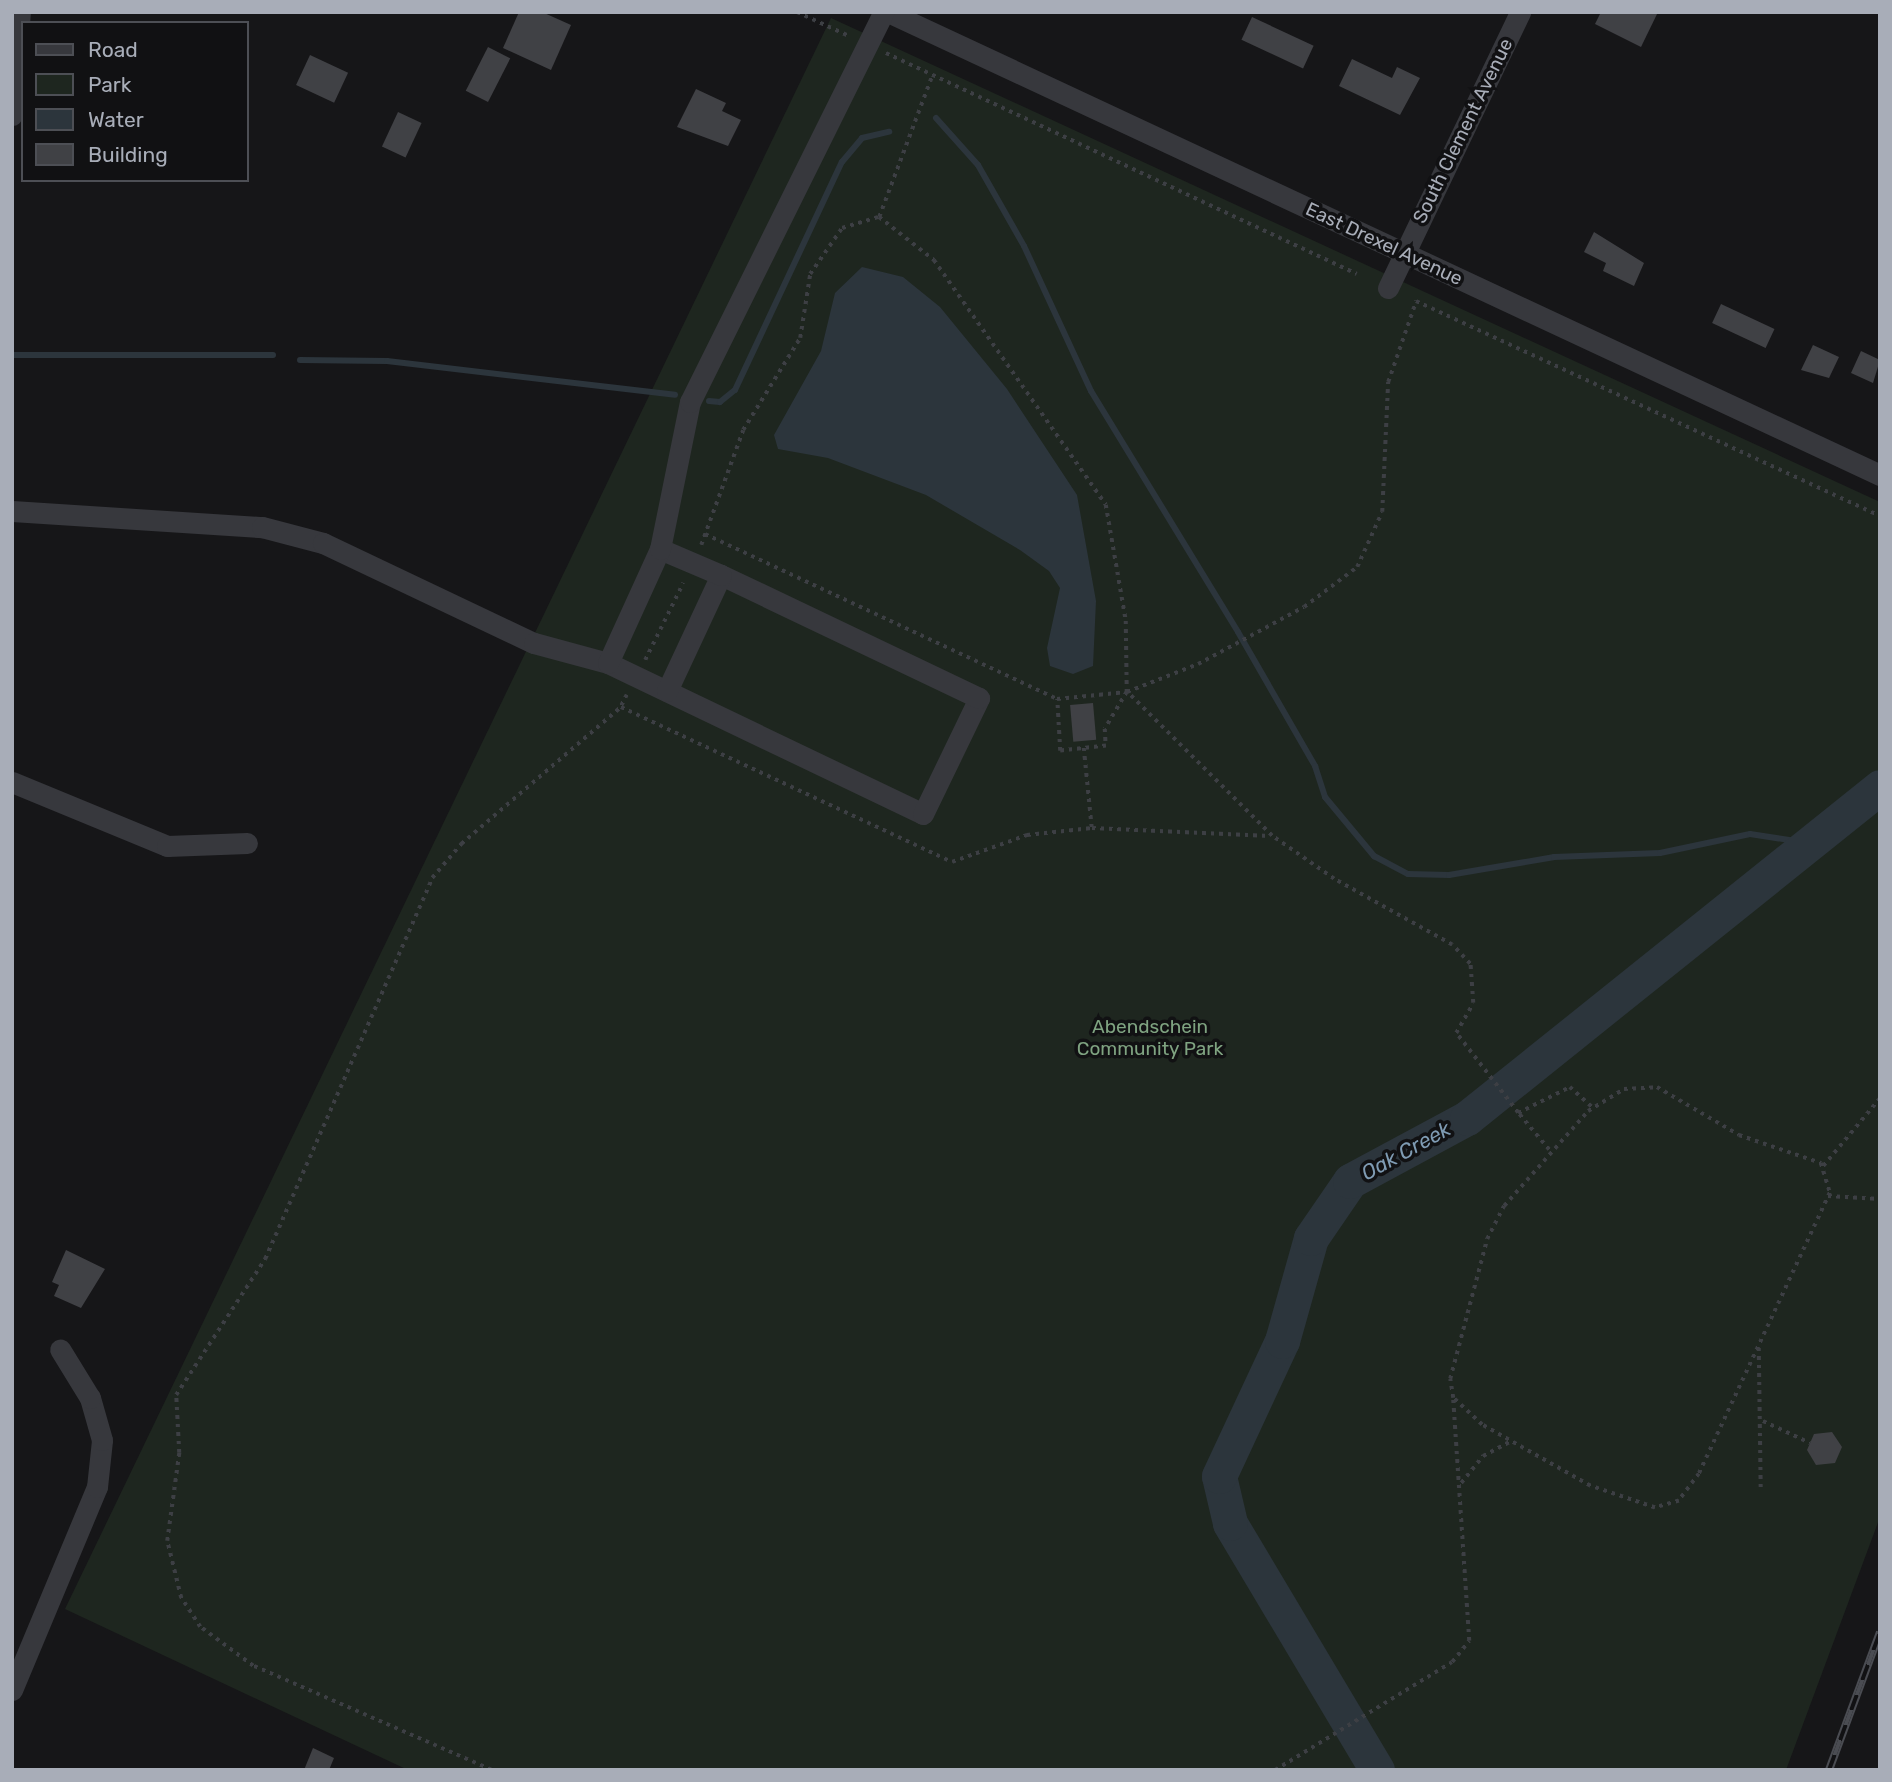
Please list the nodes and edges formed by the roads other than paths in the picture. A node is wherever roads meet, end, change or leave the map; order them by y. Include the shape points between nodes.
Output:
1 (20, 12) edge
2 (886, 12) edge
3 (1520, 12) edge
4 (12, 115) edge
5 (1404, 254) junction
6 (1388, 288) dead end
7 (1880, 475) edge
8 (12, 511) edge
9 (660, 549) junction
10 (721, 575) junction
11 (608, 663) junction
12 (667, 691) junction
13 (12, 782) edge
14 (247, 843) dead end
15 (60, 1349) dead end
16 (12, 1690) edge

1 - 4 street
2 - 5 street, East Drexel Avenue
2 - 9 street via 690,401
3 - 5 street, South Clement Avenue
5 - 6 street, South Clement Avenue
5 - 7 street, East Drexel Avenue
8 - 11 street via 291,533 534,643
9 - 10 street
9 - 11 street
10 - 12 street
10 - 12 street via 979,698 923,814
11 - 12 street
13 - 14 street via 167,846
15 - 16 street via 90,1398 102,1440 97,1487

